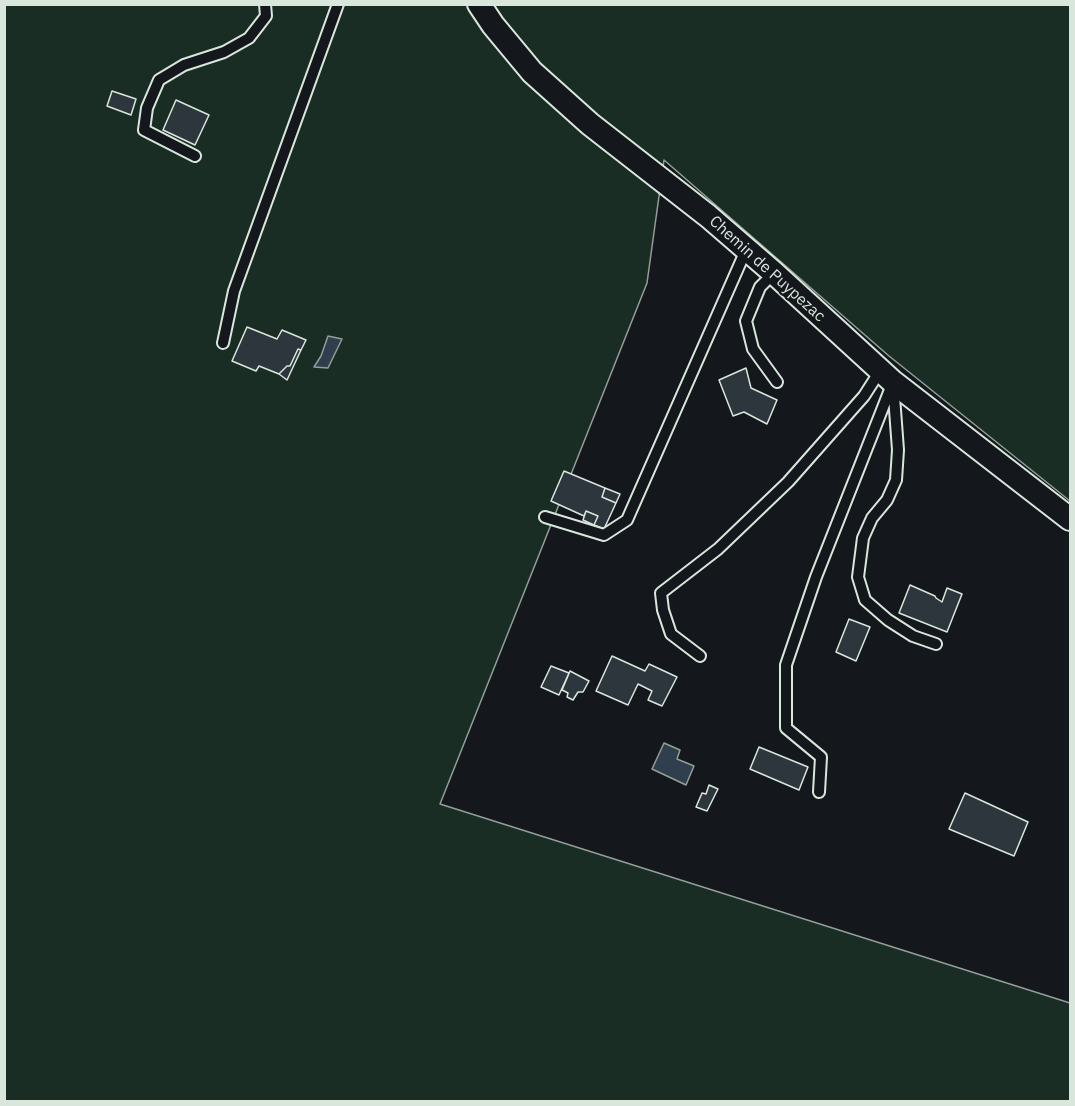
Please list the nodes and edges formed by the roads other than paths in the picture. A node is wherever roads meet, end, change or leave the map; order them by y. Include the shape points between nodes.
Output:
1 (265, 4) edge
2 (338, 4) edge
3 (479, 4) edge
4 (195, 156) dead end
5 (746, 250) junction
6 (774, 273) junction
7 (223, 343) dead end
8 (886, 376) junction
9 (777, 382) dead end
10 (546, 517) dead end
11 (1071, 519) edge
12 (936, 644) dead end
13 (700, 656) dead end
14 (819, 792) dead end

1 - 4 lane via 266,16 249,38 224,52 184,64 159,80 147,108 144,130
2 - 7 lane via 234,291
3 - 5 street, Chemin de Puypezac via 532,72
5 - 6 street, Chemin de Puypezac
5 - 10 lane via 627,520 604,535
6 - 8 street, Chemin de Puypezac
6 - 9 lane via 760,287 746,321 753,349
8 - 11 street, Chemin de Puypezac
8 - 12 lane via 897,433 896,480 863,538 858,577 865,600 888,620 913,636
8 - 13 lane via 788,482 718,549 661,593 671,634
8 - 14 lane via 786,665 786,728 821,757

